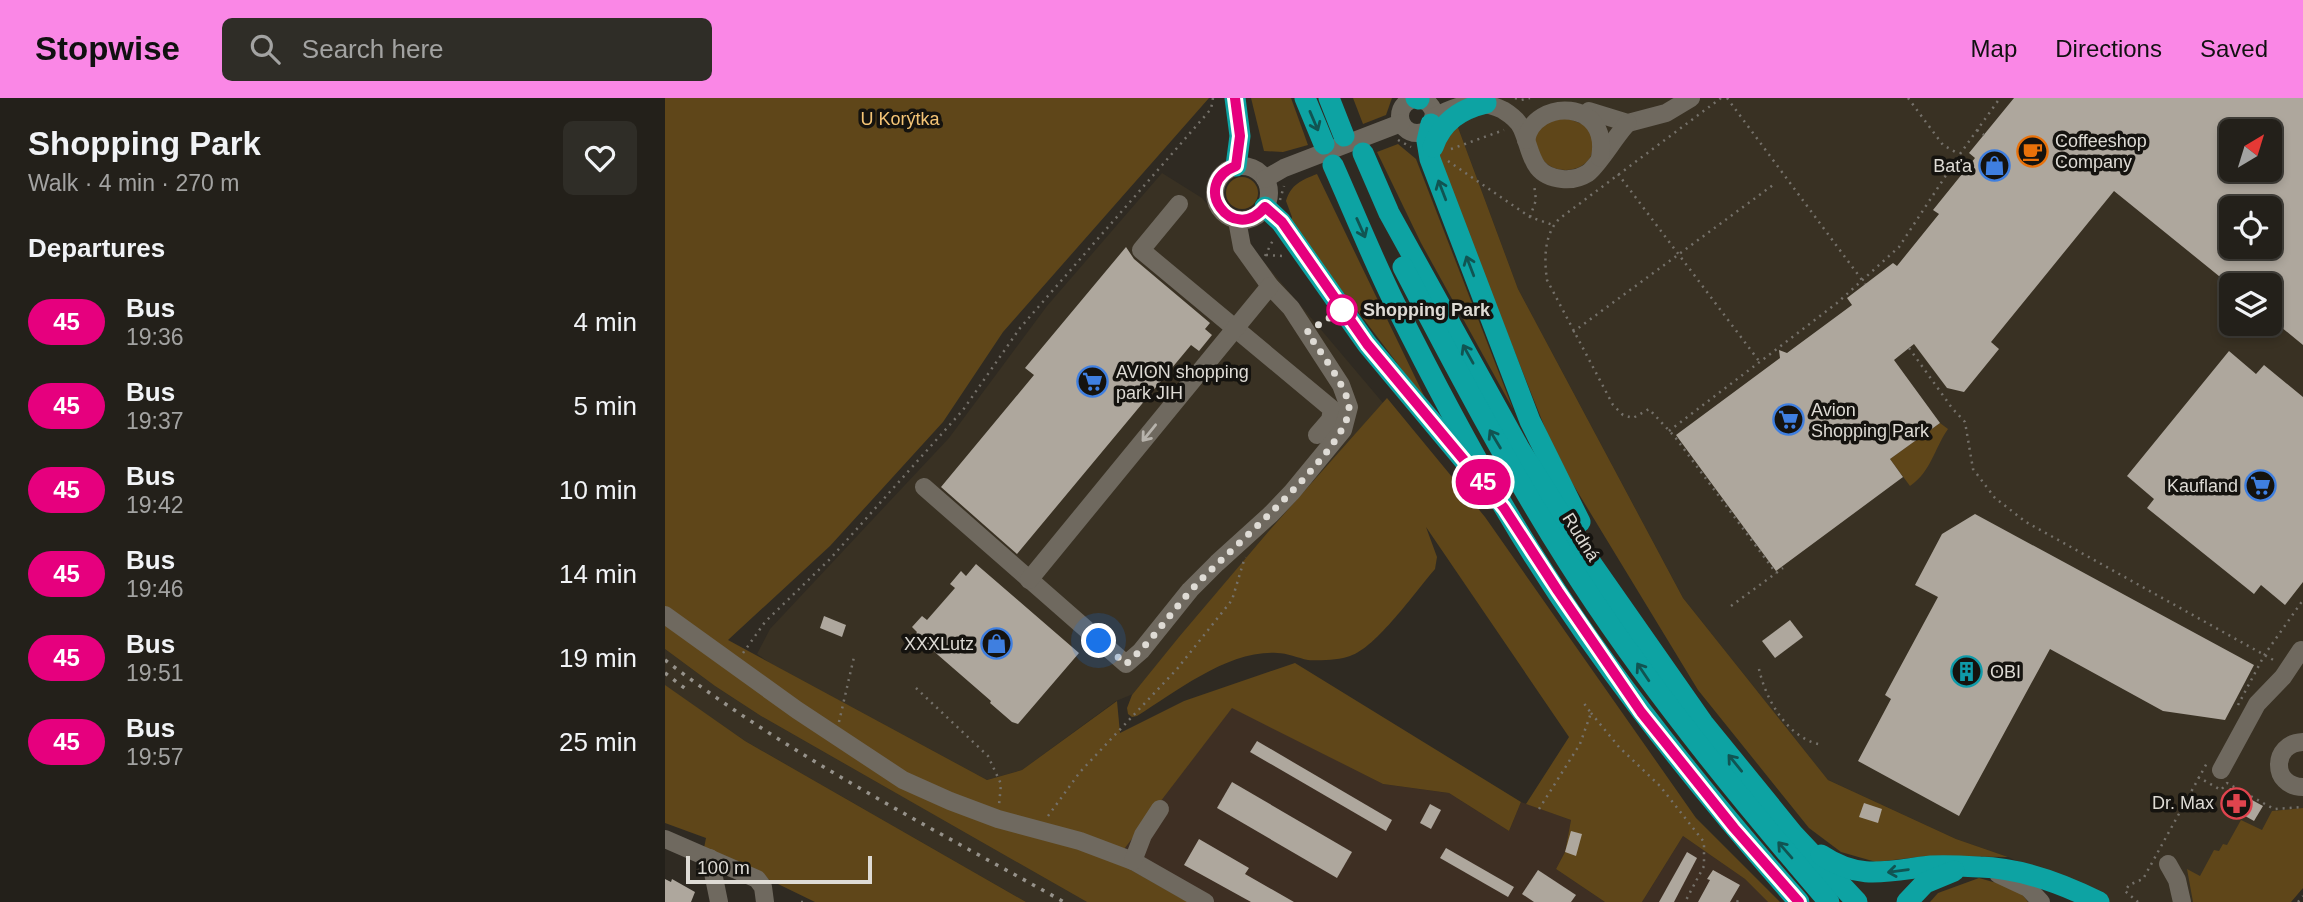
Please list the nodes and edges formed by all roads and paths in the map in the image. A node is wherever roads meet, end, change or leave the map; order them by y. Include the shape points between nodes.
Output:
1 (1213, 98) edge
2 (1235, 98) edge
3 (1305, 98) edge
4 (1329, 98) edge
5 (1338, 98) edge
6 (1452, 98) edge
7 (1530, 98) edge
8 (1691, 98) edge
9 (1721, 98) edge
10 (1727, 98) edge
11 (1909, 98) edge
12 (2000, 98) edge
13 (1499, 99) edge
14 (1546, 107) junction
15 (1425, 109) edge
16 (1589, 111) junction
17 (1628, 123) junction
18 (1396, 130) junction
19 (1505, 130) dead end
20 (1977, 130) junction
21 (1984, 135) dead end
22 (1340, 137) junction
23 (1526, 140) junction
24 (1454, 148) dead end
25 (1960, 154) junction
26 (1599, 158) junction
27 (1350, 159) junction
28 (1430, 159) junction
29 (1236, 166) junction
30 (1618, 174) junction
31 (1529, 177) dead end
32 (1265, 179) junction
33 (1773, 185) dead end
34 (1179, 204) dead end
35 (1265, 207) junction
36 (1530, 217) junction
37 (1237, 219) junction
38 (1553, 225) junction
39 (1679, 254) junction
40 (1266, 255) dead end
41 (1290, 256) dead end
42 (1863, 282) junction
43 (1270, 285) junction
44 (1235, 327) junction
45 (1573, 332) junction
46 (1909, 348) dead end
47 (1759, 362) junction
48 (1668, 431) junction
49 (1317, 435) dead end
50 (924, 487) dead end
51 (1504, 508) junction
52 (1245, 538) junction
53 (1783, 568) dead end
54 (1776, 573) junction
55 (1029, 580) junction
56 (1731, 606) dead end
57 (665, 615) edge
58 (2301, 650) edge
59 (854, 657) dead end
60 (1658, 662) junction
61 (736, 664) junction
62 (1759, 669) dead end
63 (2289, 669) junction
64 (916, 688) dead end
65 (1583, 702) dead end
66 (1591, 713) junction
67 (836, 737) junction
68 (2303, 742) edge
69 (1823, 745) dead end
70 (2221, 770) dead end
71 (2198, 777) dead end
72 (2303, 787) edge
73 (2303, 807) edge
74 (1160, 809) dead end
75 (1539, 809) dead end
76 (998, 819) junction
77 (1038, 831) junction
78 (1794, 835) junction
79 (665, 839) edge
80 (710, 858) junction
81 (1133, 860) junction
82 (2168, 863) dead end
83 (1974, 867) junction
84 (2148, 868) dead end
85 (2303, 896) edge
86 (719, 902) edge
87 (765, 902) edge
88 (1205, 902) edge
89 (1685, 902) edge
90 (1799, 902) edge
91 (1829, 902) edge
92 (1857, 902) edge
93 (1907, 902) edge
94 (2041, 902) edge
95 (2099, 902) edge
96 (2138, 902) edge
97 (2182, 902) edge
98 (2298, 902) edge

1 - 61 path via 1211,109 1020,328 963,410 830,559 765,622
2 - 29 highway via 1240,136
3 -> 22 highway
4 - 22 highway
5 - 22 highway
6 - 15 street
7 - 13 path
8 - 17 street via 1666,113
9 - 30 path
10 - 42 path
11 - 25 path via 1943,145
12 - 20 path
13 - 14 street via 1521,108
13 - 15 street
13 - 23 street via 1497,106 1521,126
13 - 28 highway via 1469,107 1447,123
14 - 16 street via 1563,102
14 - 23 street via 1529,126
15 - 18 street via 1424,131
15 - 18 street via 1409,101 1402,107
15 - 28 highway
16 - 17 street
16 - 26 street via 1601,140
17 - 26 street
18 - 28 path via 1421,161
18 - 32 street via 1284,168
19 - 24 path
20 - 21 path
20 - 25 path
23 - 26 street via 1533,162 1557,179 1587,174
25 - 42 path via 1899,247
27 -> 51 highway via 1395,305
60 -> 27 highway via 1519,448 1389,213
91 -> 27 highway, Rudná via 1696,742 1569,563 1483,420
28 - 36 path via 1438,155
60 -> 28 highway via 1599,560 1530,421
29 - 32 street via 1250,167
29 - 37 street via 1219,178 1215,194 1223,212
30 - 38 path
30 - 39 path
31 - 36 path via 1535,184
32 - 35 street via 1269,193
33 - 39 path
34 - 44 street via 1141,250
35 - 37 street via 1253,218
35 - 51 highway via 1282,222 1367,344
36 - 38 path
37 - 43 street via 1242,247
38 - 45 path via 1544,264 1547,280
39 - 45 path
39 - 47 path
40 - 41 path
42 - 47 path
43 - 44 street
43 - 52 street via 1323,357 1349,407 1343,430 1272,514
44 - 49 street via 1332,408 1330,420
44 -> 55 street
45 - 48 path via 1613,405 1633,418 1649,409
46 - 63 path via 1965,422 1973,469 1995,498 2026,522
47 - 48 path
48 - 54 path
50 - 55 street
51 - 90 highway via 1641,712
52 - 55 street via 1208,572 1126,664
52 - 77 path via 1245,561 1232,600 1177,669 1080,772
53 - 54 path
54 - 56 path
57 - 61 street
58 - 63 street
59 - 67 path
78 -> 60 highway
61 - 67 street
62 - 69 path via 1790,728 1809,743
63 - 70 street via 2257,704
64 - 76 path via 988,756 1002,784
65 - 66 path
66 - 75 path via 1580,744
66 - 89 path via 1660,786 1704,842 1704,866
67 - 76 street via 903,780
68 - 72 street via 2285,748 2278,767 2290,785
71 - 73 path via 2221,790 2227,783 2274,809
74 - 81 street
76 - 77 street
77 - 81 street
83 -> 78 highway via 1860,873 1834,863
78 - 92 highway
79 - 80 street
80 - 86 street
80 - 87 street via 757,879
81 - 88 street
82 - 97 street via 2178,880
83 - 93 highway via 1930,880
83 - 94 street via 2028,888
83 - 95 highway via 2009,870
84 - 96 path via 2143,879 2125,891
85 - 98 path

